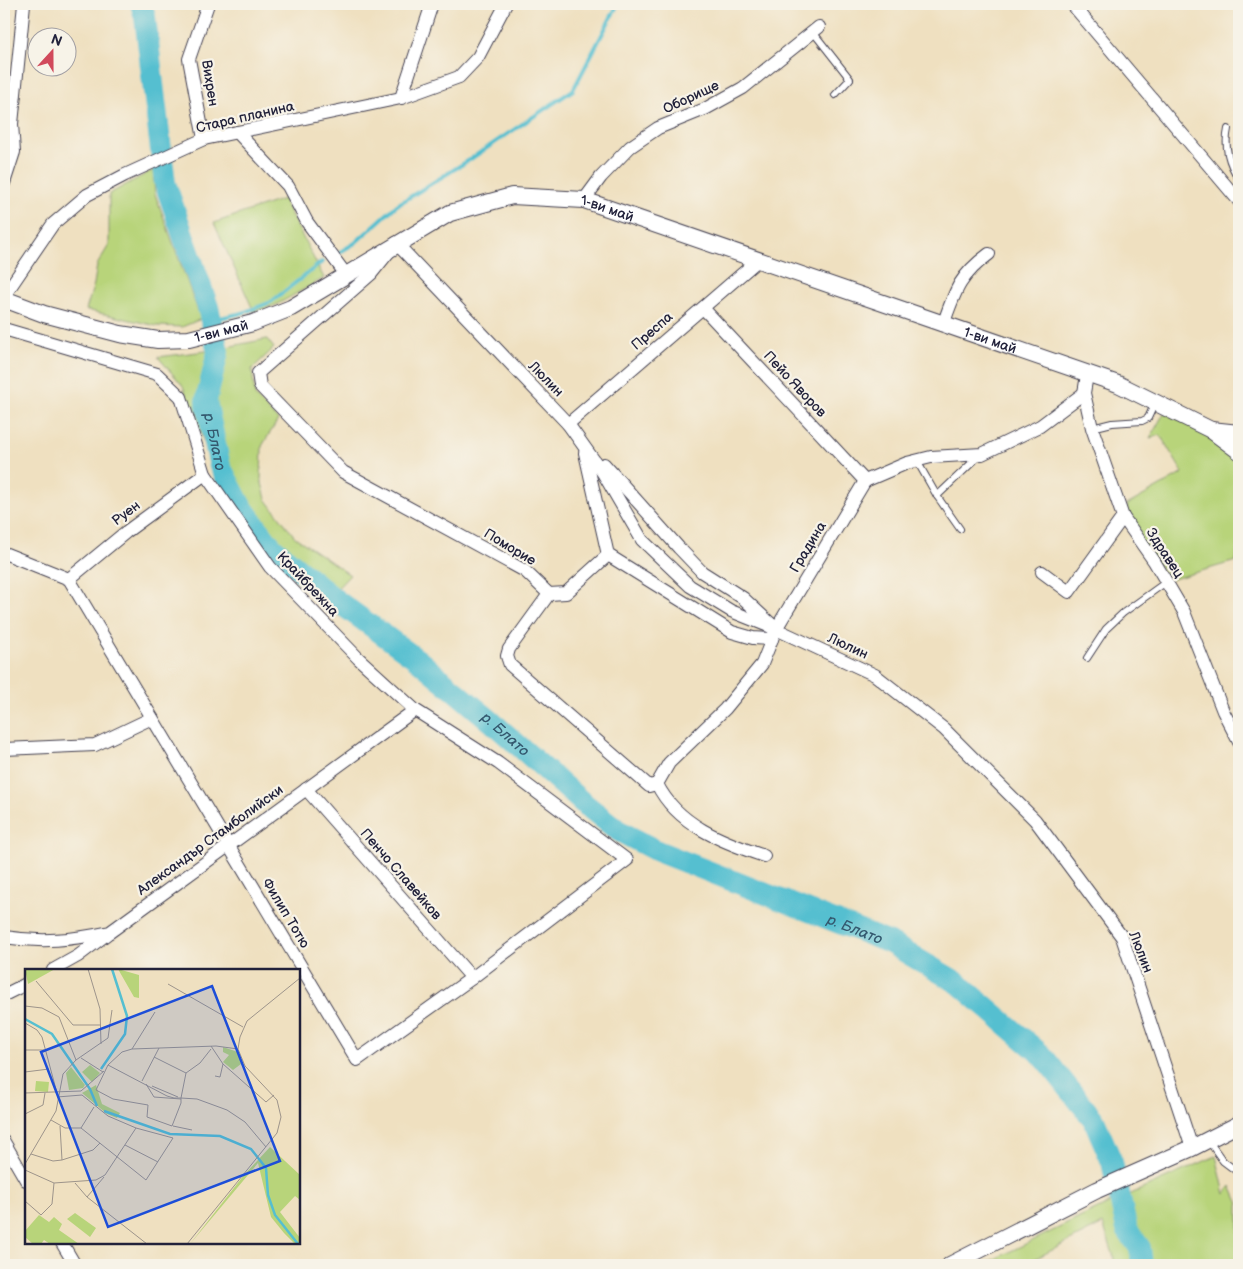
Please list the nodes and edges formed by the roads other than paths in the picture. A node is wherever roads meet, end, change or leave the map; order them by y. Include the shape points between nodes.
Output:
1 (24, 4) edge
2 (208, 4) edge
3 (432, 4) edge
4 (506, 4) edge
5 (1072, 4) edge
6 (816, 29) joint
7 (836, 95) dead end
8 (402, 98) junction
9 (8, 123) edge
10 (1228, 129) dead end
11 (237, 132) junction
12 (204, 139) junction
13 (1239, 179) edge
14 (4, 182) edge
15 (584, 200) junction
16 (1239, 201) edge
17 (396, 243) junction
18 (989, 254) dead end
19 (757, 261) junction
20 (347, 276) junction
21 (4, 298) edge
22 (702, 308) junction
23 (943, 325) junction
24 (4, 329) edge
25 (1087, 374) junction
26 (1084, 393) junction
27 (1155, 402) junction
28 (568, 424) junction
29 (1092, 428) junction
30 (1211, 430) junction
31 (1239, 433) edge
32 (575, 436) junction
33 (584, 450) junction
34 (1239, 452) edge
35 (982, 454) junction
36 (917, 460) junction
37 (205, 474) junction
38 (865, 481) junction
39 (938, 496) junction
40 (1123, 517) junction
41 (960, 529) dead end
42 (4, 553) edge
43 (608, 555) junction
44 (1042, 572) dead end
45 (69, 579) junction
46 (1166, 582) junction
47 (549, 594) junction
48 (774, 634) junction
49 (1087, 658) dead end
50 (415, 710) junction
51 (152, 718) junction
52 (1239, 742) edge
53 (4, 749) edge
54 (657, 784) junction
55 (306, 789) junction
56 (228, 846) junction
57 (764, 856) dead end
58 (627, 860) joint
59 (110, 932) junction
60 (4, 937) edge
61 (55, 969) edge
62 (472, 978) junction
63 (25, 984) edge
64 (4, 995) edge
65 (1239, 1124) edge
66 (1208, 1140) junction
67 (4, 1142) edge
68 (1192, 1148) junction
69 (1239, 1173) edge
70 (25, 1178) edge
71 (63, 1244) edge
72 (75, 1265) edge
73 (950, 1265) edge

1 - 9 street
2 - 12 street, Вихрен via 189,60
3 - 8 street
4 - 8 street, Стара планина via 478,57 459,77
5 - 16 street
6 - 7 lane via 850,79
6 - 15 street, Оборище via 743,88 705,110 658,128 630,147
8 - 11 street, Стара планина
9 - 14 street via 14,152
10 - 13 lane via 1225,144
11 - 12 street, Стара планина
11 - 20 street via 288,186 307,222
12 - 21 street, Стара планина via 87,195 53,224
15 - 17 street, 1-ви май via 512,196 450,213
15 - 19 street, 1-ви май
17 - 20 street, 1-ви май
17 - 28 street, Люлин
17 - 47 street, Поморие via 371,274 258,373 260,386 343,472 525,571
18 - 23 street via 969,269 954,292
19 - 22 street, Преспа
19 - 23 street, 1-ви май
20 - 21 street, 1-ви май via 291,308 189,339 158,340 120,334 44,314
22 - 28 street, Преспа
22 - 38 street, Пейо Яворов
23 - 25 street, 1-ви май
24 - 37 street, Крайбрежна via 157,374 181,397
25 - 26 street, Здравец
25 - 27 street, 1-ви май via 1118,384
26 - 29 street, Здравец
26 - 35 street via 1040,426
27 - 29 lane via 1148,418 1142,421
27 - 30 street, 1-ви май
28 - 32 street, Люлин
29 - 40 street, Здравец
30 - 31 street, 1-ви май
30 - 34 street, 1-ви май
32 - 33 street, Люлин
32 - 48 street via 590,448 702,572 743,598
33 - 43 street
33 - 48 street, Люлин via 603,474 642,540 690,586
35 - 36 street via 931,456
35 - 39 lane
36 - 38 street
36 - 39 lane
37 - 45 street, Руен
37 - 50 street, Крайбрежна via 270,567 358,658
38 - 48 street, Градина
39 - 41 lane
40 - 44 street via 1069,592
40 - 46 street, Здравец
42 - 45 street
43 - 47 street via 566,593
43 - 48 street via 732,632 753,638
45 - 51 street, Филип Тотю
46 - 49 lane via 1106,629
46 - 52 street, Здравец via 1184,612
47 - 54 street via 509,649 510,665 649,786
48 - 54 street via 762,664 725,709 669,763
48 - 68 street, Люлин via 875,675 944,729 1036,820 1122,937
50 - 55 street, Александър Стамболийски
50 - 58 street, Крайбрежна via 498,763
51 - 53 street via 95,745
51 - 56 street, Филип Тотю
54 - 57 street via 664,800 693,824 723,842
55 - 56 street, Александър Стамболийски
55 - 62 street, Пенчо Славейков
56 - 59 street, Александър Стамболийски
56 - 62 street, Филип Тотю via 357,1060
58 - 62 street, Филип Тотю
59 - 60 street, Александър Стамболийски via 35,942
59 - 61 street
63 - 64 street
65 - 66 street
66 - 68 street
66 - 69 lane via 1223,1161
67 - 70 street
68 - 73 street via 1097,1190
71 - 72 street

